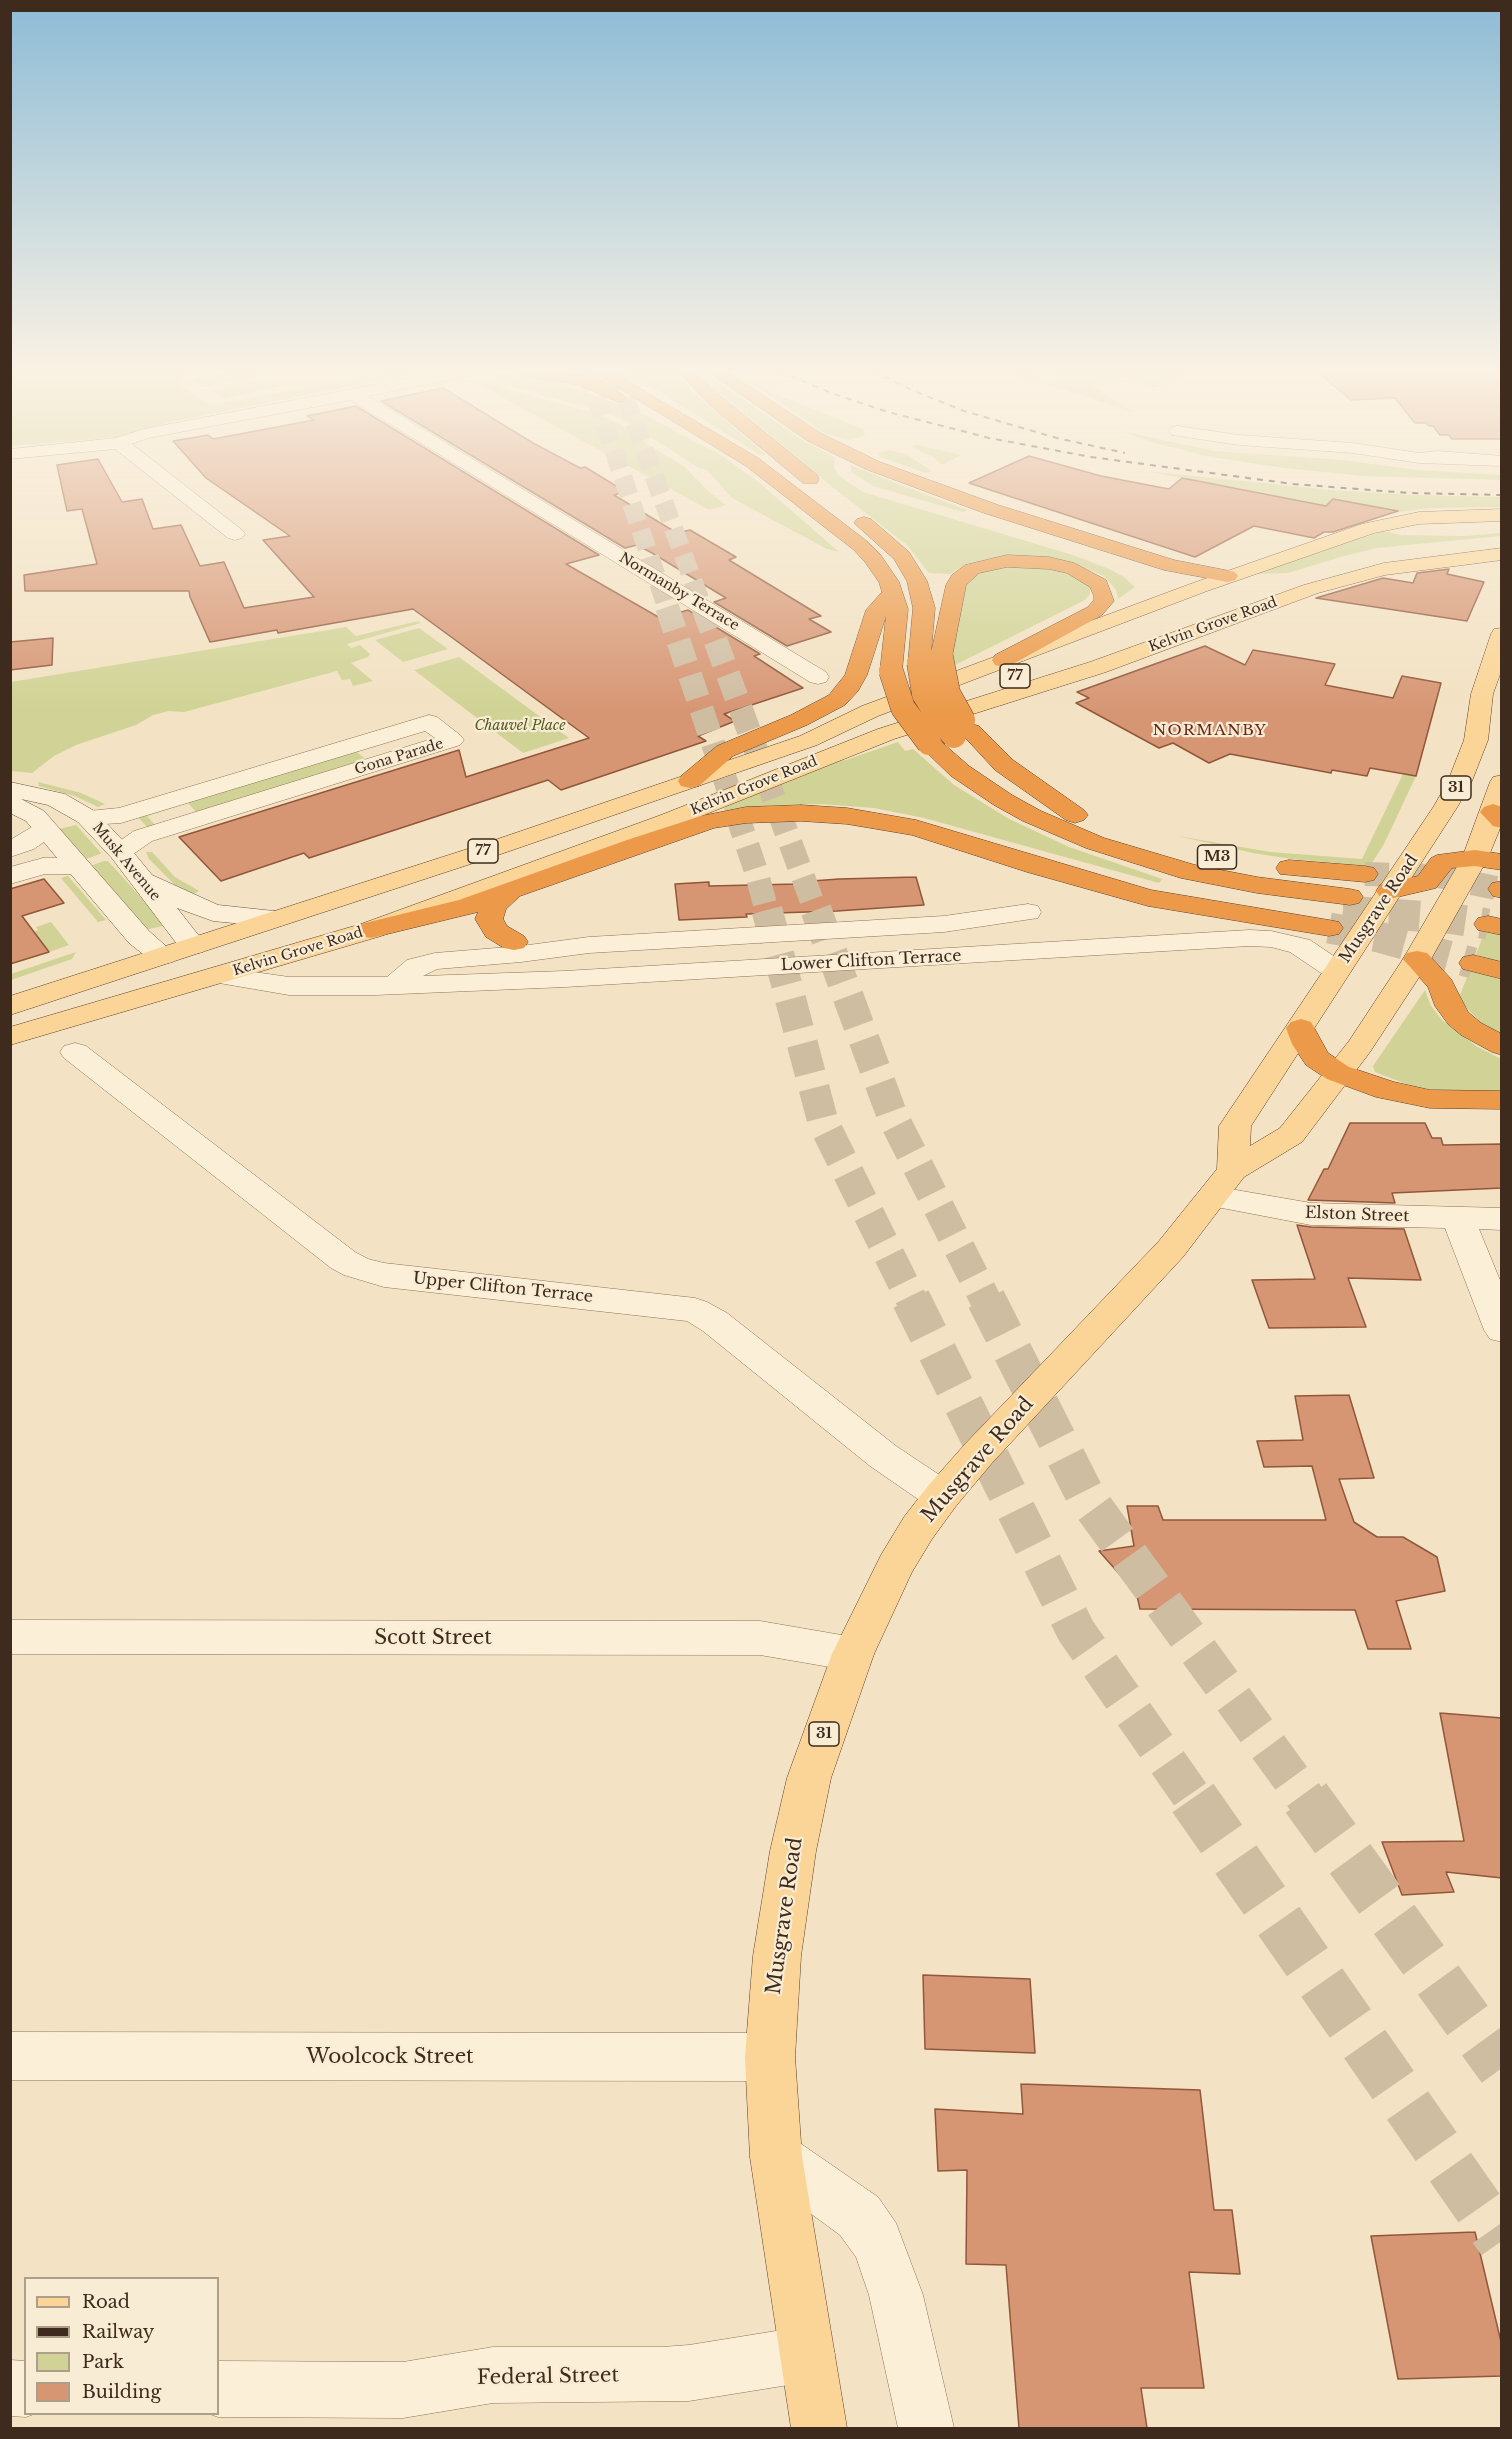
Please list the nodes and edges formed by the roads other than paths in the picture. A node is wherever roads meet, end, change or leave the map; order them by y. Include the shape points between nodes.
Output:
1 (173, 485) edge
2 (502, 485) edge
3 (780, 485) edge
4 (818, 485) edge
5 (926, 485) edge
6 (822, 488) dead end
7 (848, 510) dead end
8 (1502, 516) edge
9 (235, 534) dead end
10 (1502, 542) edge
11 (1101, 544) junction
12 (1502, 554) edge
13 (1228, 576) junction
14 (1300, 578) junction
15 (1190, 591) junction
16 (893, 592) junction
17 (1228, 611) junction
18 (1502, 634) edge
19 (1003, 660) junction
20 (818, 677) dead end
21 (962, 734) junction
22 (809, 740) junction
23 (690, 781) junction
24 (1502, 782) edge
25 (10, 789) edge
26 (1003, 800) junction
27 (10, 803) edge
28 (1497, 816) edge
29 (87, 817) junction
30 (46, 829) junction
31 (936, 833) junction
32 (10, 849) edge
33 (120, 852) junction
34 (1474, 858) junction
35 (1502, 862) edge
36 (77, 866) junction
37 (137, 874) junction
38 (1365, 874) tunnel mouth
39 (10, 876) edge
40 (510, 891) junction
41 (1389, 891) junction
42 (1290, 907) junction
43 (1028, 912) dead end
44 (1340, 912) junction
45 (274, 919) junction
46 (371, 930) junction
47 (514, 942) junction
48 (589, 945) junction
49 (193, 946) junction
50 (164, 956) junction
51 (1417, 959) junction
52 (1473, 963) tunnel mouth
53 (1337, 971) junction
54 (1502, 971) edge
55 (219, 975) junction
56 (385, 986) junction
57 (10, 1005) edge
58 (1301, 1028) junction
59 (10, 1036) edge
60 (1502, 1046) edge
61 (75, 1052) dead end
62 (1338, 1073) junction
63 (1502, 1100) edge
64 (1223, 1184) junction
65 (1458, 1218) junction
66 (1502, 1219) edge
67 (1502, 1330) edge
68 (942, 1496) junction
69 (10, 1637) edge
70 (853, 1654) junction
71 (10, 2056) edge
72 (770, 2057) junction
73 (776, 2157) junction
74 (807, 2354) junction
75 (219, 2389) edge
76 (819, 2428) edge
77 (926, 2428) edge

1 - 9 street
2 - 20 street, Normanby Terrace
3 - 16 highway, M3 via 861,546 882,570
4 - 6 highway
5 - 11 highway
7 - 21 highway, M3, bridge via 902,556 917,581 924,608 919,663 924,694 941,721
8 - 13 main road, Kelvin Grove Road via 1410,519 1355,533
10 - 14 main road, Kelvin Grove Road / 77 via 1368,558
11 - 13 highway via 1171,566
11 - 15 highway
12 - 17 main road, Kelvin Grove Road / 77 via 1414,563 1364,573
13 - 14 main road
13 - 15 main road, Kelvin Grove Road
14 - 17 main road, Kelvin Grove Road / 77
15 - 17 main road
15 - 19 main road, Kelvin Grove Road
16 - 23 highway via 877,610 856,675 837,700 725,751
16 - 26 highway, M3, bridge via 897,620 891,671 897,697 929,743 960,771
17 - 22 main road, Kelvin Grove Road / 77 via 875,723
17 - 46 main road, Kelvin Grove Road / 77 via 1098,667 912,724 669,820
18 - 41 main road, Musgrave Road / 31 via 1482,694 1476,740 1469,759 1446,806
19 - 21 highway, bridge via 1095,611 1104,601 1099,584 1074,569 1007,561 972,569 959,579 941,657
19 - 22 main road, Kelvin Grove Road via 870,711
21 - 38 highway, M3 via 968,751 1014,784 1075,815 1166,846 1213,856 1275,867
22 - 23 main road, Kelvin Grove Road / 77
23 - 45 main road, Kelvin Grove Road / 77
24 - 28 main road, Musgrave Road / 31
25 - 29 street, Musk Avenue via 56,799
26 - 42 highway via 1019,817 1105,858 1170,879
26 - 44 highway, M3 via 1095,843 1163,865 1257,885
27 - 30 street via 32,814
28 - 34 main road, Musgrave Road / 31
29 - 33 street, Musk Avenue
29 - 33 street, Gona Parade via 121,815 429,722 452,740 143,836
30 - 32 street
30 - 36 street
31 - 40 highway via 847,816 774,813 736,817 710,821 636,845
31 - 42 highway via 966,835 1157,888
31 - 44 highway via 1148,898
33 - 37 street, Musk Avenue
34 - 35 highway
34 - 41 highway via 1446,861 1427,882
34 - 51 main road, Musgrave Road / 31
36 - 39 street via 43,866
36 - 50 street via 144,942
37 - 45 street via 205,910
37 - 49 street, Musk Avenue
40 - 46 highway via 447,912
40 - 47 highway via 493,906 489,919 496,931
41 - 53 main road, Musgrave Road / 31
42 - 44 highway
43 - 48 street, Lower Clifton Terrace via 944,924
45 - 49 main road, Kelvin Grove Road / 77
46 - 55 main road, Kelvin Grove Road / 77
47 - 48 street, Lower Clifton Terrace
47 - 56 street, Lower Clifton Terrace via 451,943 413,950 383,965
48 - 56 street, Lower Clifton Terrace via 430,961
49 - 50 main road, Kelvin Grove Road / 77
49 - 55 main road
50 - 55 main road
50 - 57 main road, Kelvin Grove Road / 77
51 - 60 highway via 1441,985 1458,1018
51 - 62 main road, Musgrave Road / 31
52 - 54 highway
53 - 56 street, Lower Clifton Terrace via 1300,946 1249,938
53 - 58 main road, Musgrave Road / 31
55 - 56 street, Lower Clifton Terrace via 289,986
55 - 59 main road, Kelvin Grove Road / 77
58 - 62 highway via 1317,1059
58 - 64 main road, Musgrave Road / 31 via 1236,1126
61 - 68 street, Upper Clifton Terrace via 356,1267 384,1275 695,1310 883,1456
62 - 63 highway via 1430,1099
62 - 64 main road, Musgrave Road / 31 via 1291,1135
64 - 65 street, Elston Street via 1296,1213
64 - 68 main road, Musgrave Road / 31 via 1171,1250
65 - 66 street, Elston Street
65 - 67 street
68 - 70 main road, Musgrave Road / 31 via 896,1566
69 - 70 street, Scott Street via 760,1638
70 - 72 main road, Musgrave Road / 31 via 809,1778 793,1851 777,1956
71 - 72 street, Woolcock Street
72 - 73 main road, Musgrave Road / 31
73 - 74 main road, Musgrave Road / 31
73 - 77 street via 859,2217 877,2242 896,2295
74 - 75 street, Federal Street via 662,2375 492,2375 403,2390
74 - 76 main road, Musgrave Road / 31

